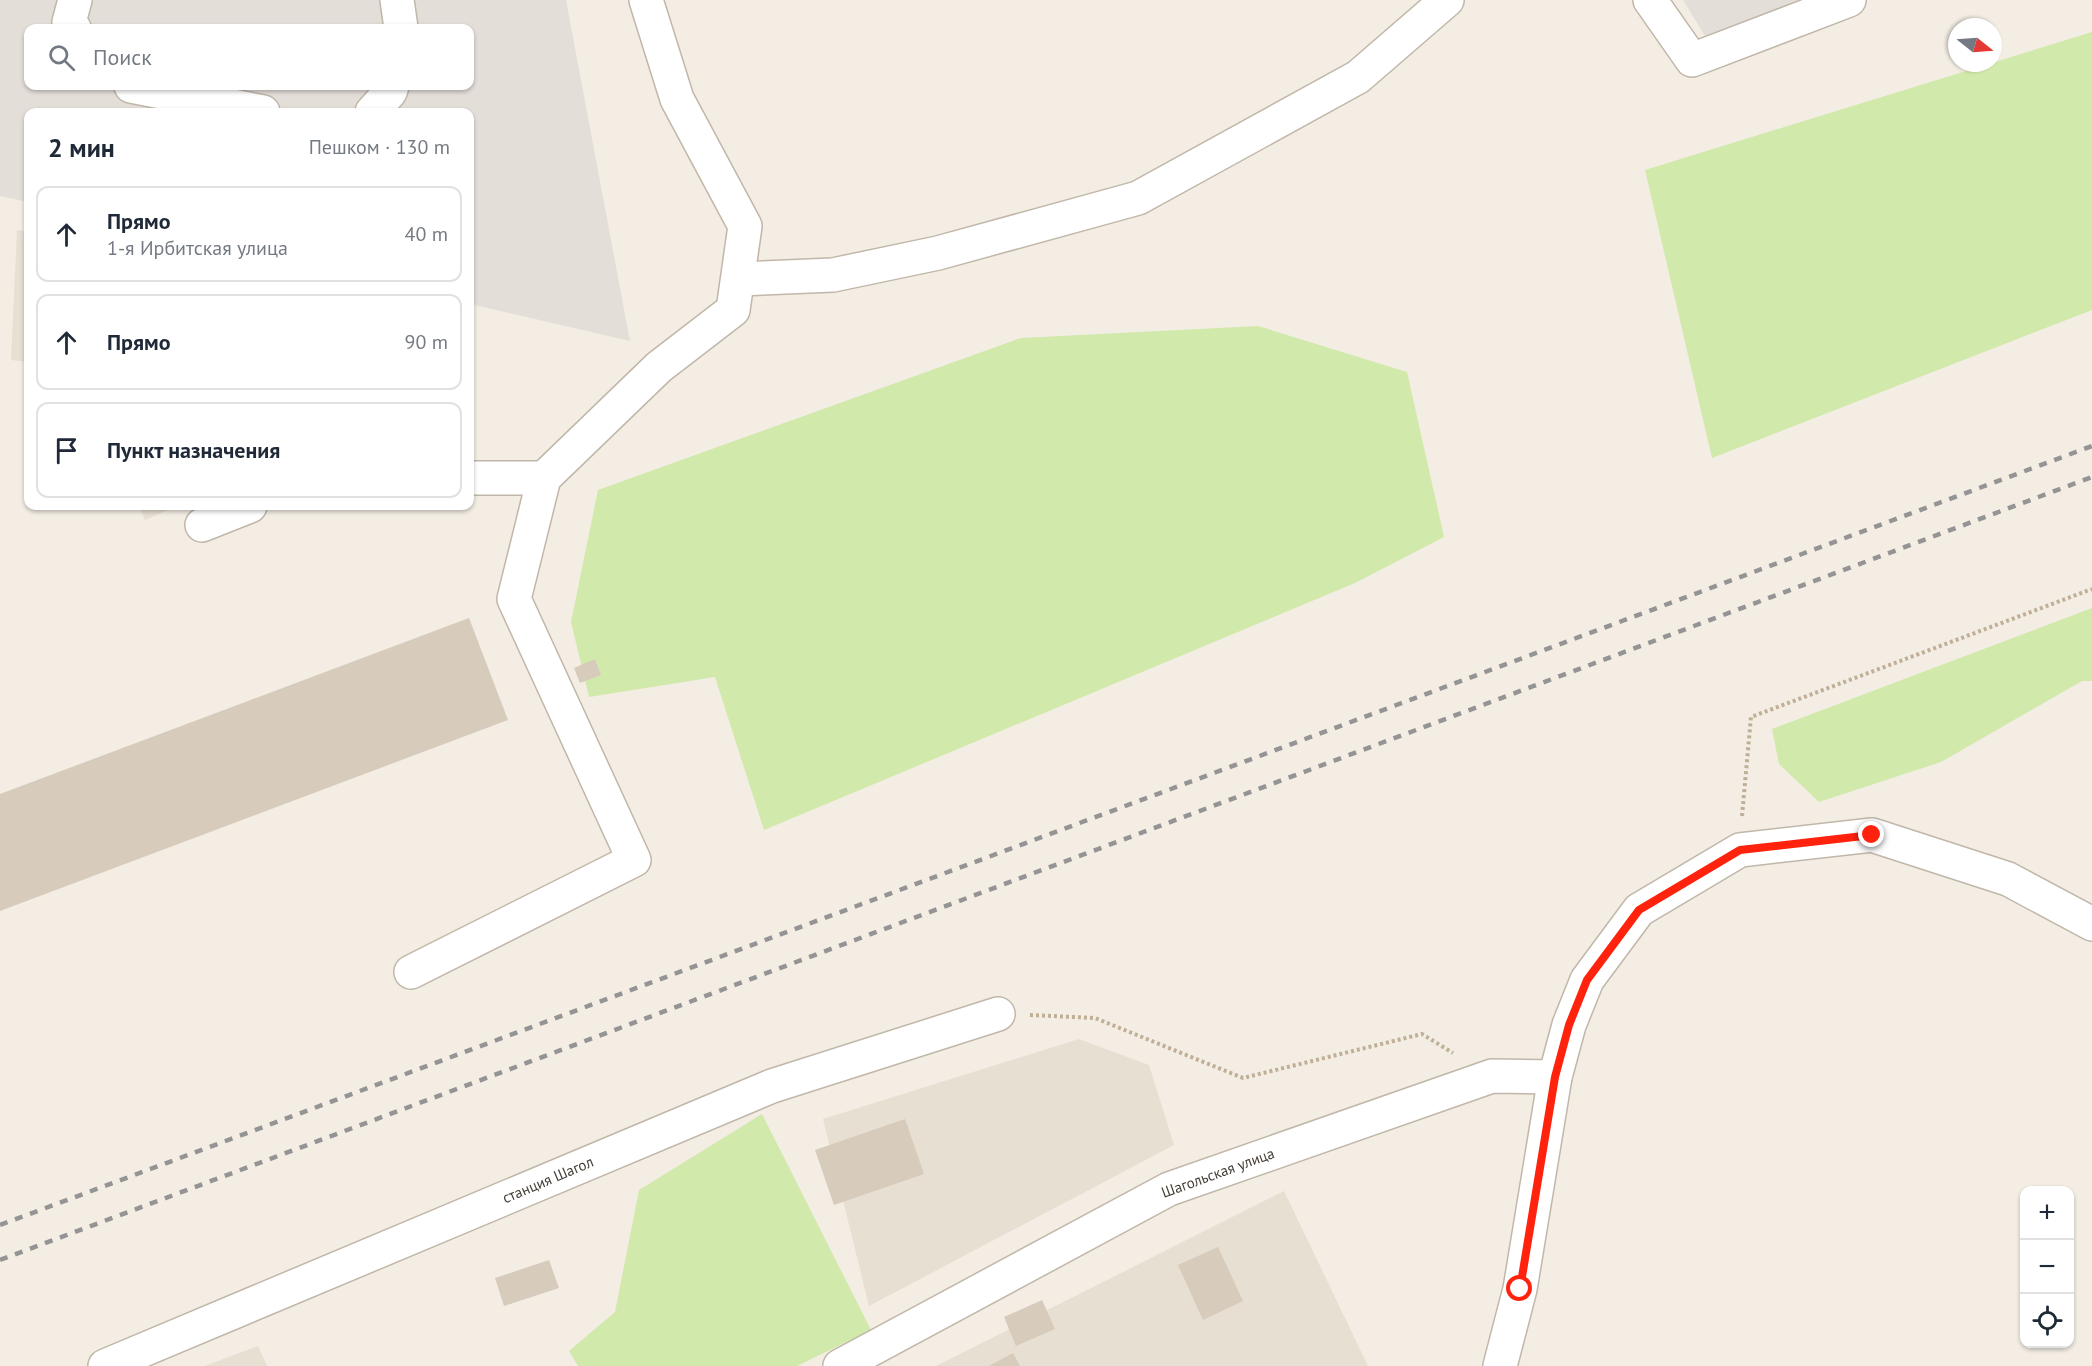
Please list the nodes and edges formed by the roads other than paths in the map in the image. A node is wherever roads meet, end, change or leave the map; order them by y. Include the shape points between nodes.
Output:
1 (75, 0) edge
2 (398, 0) edge
3 (646, 0) edge
4 (1447, 0) edge
5 (1650, 0) edge
6 (1849, 0) edge
7 (71, 24) edge
8 (401, 24) edge
9 (151, 90) edge
10 (391, 90) edge
11 (243, 108) edge
12 (376, 108) edge
13 (738, 279) junction
14 (474, 477) edge
15 (544, 478) junction
16 (240, 510) edge
17 (202, 525) dead end
18 (2092, 924) edge
19 (411, 972) dead end
20 (998, 1014) road end
21 (1555, 1077) junction
22 (105, 1366) edge
23 (840, 1366) edge
24 (1500, 1366) edge

1 - 7 street
2 - 8 street
3 - 13 street via 677,99 745,226
4 - 13 street via 1358,77 1138,198 938,253 833,275
5 - 6 street via 1692,60
9 - 11 street
10 - 12 street
13 - 15 street via 733,310 659,367
14 - 15 street
15 - 19 street via 514,599 634,860
16 - 17 street
18 - 21 street via 2008,879 1872,835 1740,850 1639,910 1587,980
20 - 22 street, станция Шагол via 772,1086
21 - 23 street, Шагольская улица via 1492,1076 1169,1189
21 - 24 street via 1520,1289

